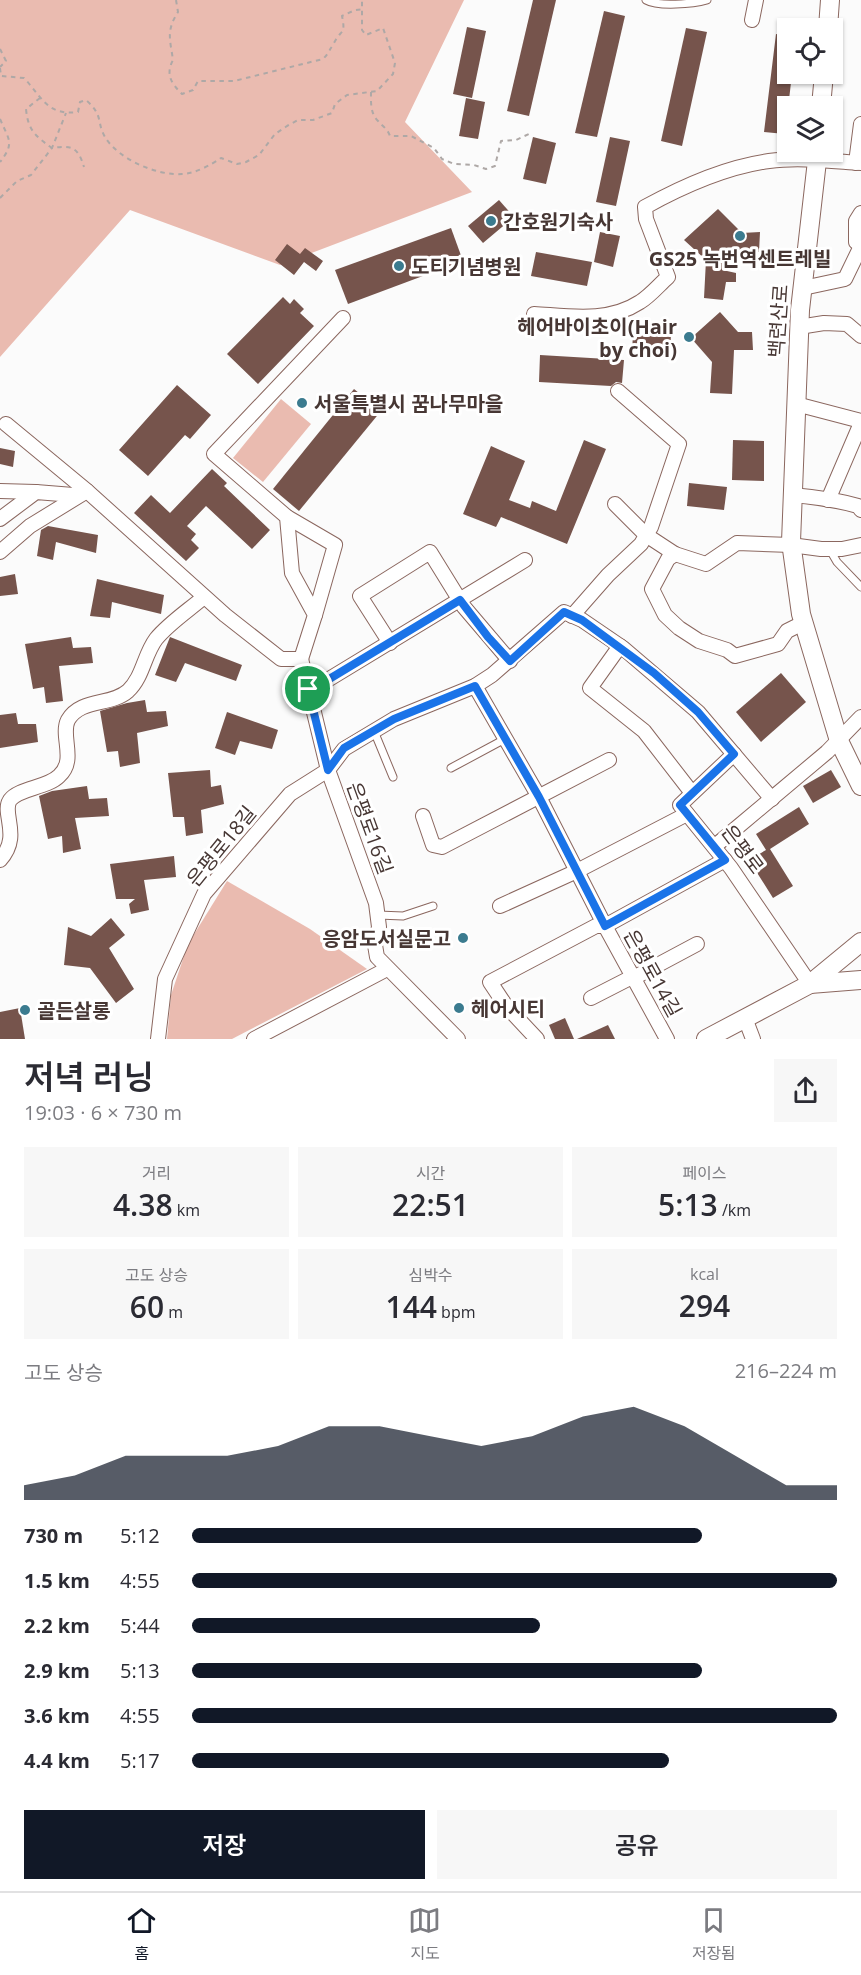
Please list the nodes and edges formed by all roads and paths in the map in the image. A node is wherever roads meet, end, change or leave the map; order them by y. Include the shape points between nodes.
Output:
1 (176, 0) edge
2 (362, 0) edge
3 (707, 0) edge
4 (756, 0) edge
5 (830, 0) edge
6 (650, 1) edge
7 (364, 9) junction
8 (829, 18) edge
9 (752, 20) dead end
10 (0, 49) edge
11 (0, 67) edge
12 (370, 92) junction
13 (40, 98) junction
14 (66, 113) junction
15 (0, 119) edge
16 (861, 124) edge
17 (531, 134) dead end
18 (52, 148) junction
19 (777, 160) edge
20 (843, 160) edge
21 (0, 162) edge
22 (817, 162) edge
23 (858, 163) edge
24 (84, 167) dead end
25 (0, 198) edge
26 (861, 213) edge
27 (861, 246) edge
28 (803, 288) junction
29 (534, 314) dead end
30 (343, 318) dead end
31 (799, 327) junction
32 (861, 336) edge
33 (618, 391) dead end
34 (796, 404) junction
35 (861, 422) edge
36 (6, 424) dead end
37 (0, 491) edge
38 (87, 491) junction
39 (36, 492) junction
40 (792, 495) junction
41 (828, 500) junction
42 (615, 504) dead end
43 (861, 510) edge
44 (287, 517) junction
45 (0, 519) edge
46 (646, 535) junction
47 (791, 545) junction
48 (861, 545) edge
49 (830, 549) junction
50 (0, 552) edge
51 (675, 554) junction
52 (525, 560) dead end
53 (861, 587) edge
54 (204, 597) junction
55 (460, 600) junction
56 (315, 615) junction
57 (572, 616) junction
58 (803, 623) junction
59 (390, 643) junction
60 (620, 646) junction
61 (302, 660) junction
62 (510, 661) junction
63 (475, 686) junction
64 (308, 689) junction
65 (861, 717) edge
66 (374, 731) junction
67 (505, 739) junction
68 (839, 741) junction
69 (734, 754) junction
70 (609, 760) dead end
71 (451, 768) dead end
72 (328, 770) junction
73 (393, 777) dead end
74 (861, 786) edge
75 (692, 794) junction
76 (539, 797) junction
77 (772, 799) junction
78 (687, 814) junction
79 (423, 816) dead end
80 (715, 846) junction
81 (0, 860) edge
82 (725, 860) junction
83 (577, 871) junction
84 (433, 906) dead end
85 (500, 906) dead end
86 (378, 915) junction
87 (605, 926) junction
88 (861, 942) edge
89 (697, 944) dead end
90 (387, 969) junction
91 (632, 977) junction
92 (861, 980) edge
93 (810, 984) junction
94 (591, 998) dead end
95 (745, 1018) junction
96 (158, 1039) edge
97 (254, 1039) edge
98 (458, 1039) edge
99 (537, 1039) edge
100 (667, 1039) edge
101 (706, 1039) edge
102 (753, 1039) edge

1 - 7 path via 178,12 171,22 168,39 173,60 168,68 171,82 182,94 193,90 198,81 234,81 323,59 342,34 342,16
2 - 7 path
3 - 6 lane
4 - 9 street
5 - 8 main road
7 - 12 path via 362,30 366,35 383,28 395,63 393,74 377,91
10 - 11 path via 6,61
11 - 13 path via 1,76 24,78
12 - 14 path via 347,95 335,104 332,113 287,126 275,134 259,155 246,162 237,164 221,158 184,174 148,169 119,152 105,137 100,118 86,100 80,102 78,112
12 - 17 path via 372,111 390,136 411,136 454,165 486,169 495,166 501,141
13 - 14 path via 56,112
13 - 18 path via 26,109 27,123
14 - 18 path
15 - 21 path via 9,150
16 - 23 street
18 - 24 path via 74,148
18 - 25 path via 31,175 17,181
19 - 29 street via 713,175 645,207 668,277 639,303 614,314 589,318
20 - 23 street
22 - 28 main road, 백련산로
26 - 27 street via 856,221 856,242
27 - 28 street via 845,279
28 - 31 main road, 백련산로
30 - 44 street via 214,454
31 - 32 street via 847,324
31 - 34 main road, 백련산로
33 - 46 street via 680,444
34 - 35 street
34 - 40 main road, 백련산로
35 - 41 street
36 - 38 street
37 - 39 street
38 - 39 street via 73,495
38 - 50 street via 30,526
38 - 54 street
39 - 45 street
40 - 41 street
40 - 47 main road, 백련산로
41 - 43 street
42 - 46 street
44 - 56 street via 292,573
44 - 56 street via 335,545
46 - 51 street
46 - 57 street
47 - 49 street
47 - 51 street via 737,543 706,564
47 - 58 main road, 백련산로
48 - 49 street
49 - 53 lane
51 - 58 street via 668,559 652,589 665,615 699,641 735,656 778,644 787,631
52 - 55 street
54 - 61 street via 281,659
54 - 81 street via 158,637 137,681 127,692 82,707 67,722 67,766 49,783 10,801 11,839 8,852
55 - 59 street
55 - 59 street via 430,552 360,596
55 - 62 street
56 - 61 street
57 - 60 street
57 - 62 street, 은평로18길 via 564,612
58 - 68 main road, 백련산로
59 - 64 street
60 - 69 street via 698,712
60 - 75 street via 590,688 644,731
61 - 64 street, 은평로16길
62 - 63 street, 은평로18길
63 - 66 street, 은평로18길
63 - 67 street, 은평로14길
64 - 72 street, 은평로16길
65 - 68 street
66 - 72 street, 은평로18길 via 344,748
66 - 73 lane, 은평로16길
67 - 71 lane
67 - 76 street, 은평로14길
68 - 74 main road, 백련산로
68 - 77 street
69 - 75 street
69 - 77 street
70 - 76 street
72 - 86 street, 은평로16길
72 - 96 street, 은평로18길 via 290,794 204,894 165,979
75 - 78 street via 680,805
76 - 79 street via 442,847 433,844
76 - 83 street, 은평로14길
77 - 80 street
78 - 80 street, 은평로
78 - 83 street
80 - 82 street, 은평로
82 - 87 street, 은평로14길
82 - 93 street, 은평로
83 - 85 street
83 - 87 street, 은평로14길
84 - 86 lane via 403,916
86 - 90 street, 은평로16길 via 377,957
87 - 91 street, 은평로14길
87 - 99 street via 596,926 490,982
88 - 93 main road
89 - 91 street
90 - 97 street
90 - 98 street, 은평로16길
91 - 94 street
91 - 100 street, 은평로14길
92 - 93 main road
93 - 95 main road
95 - 101 main road
95 - 102 street

